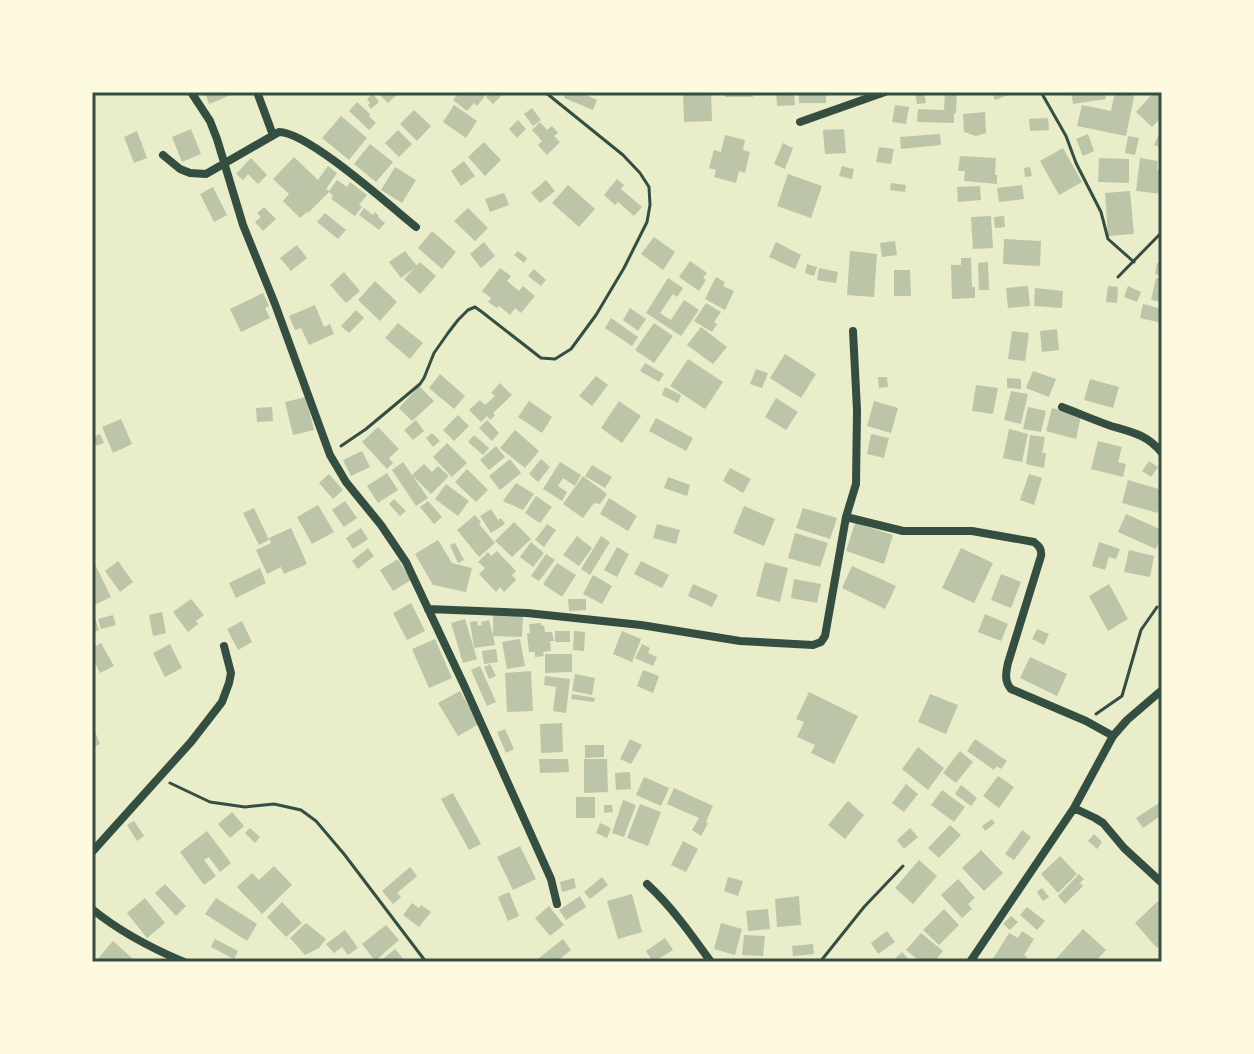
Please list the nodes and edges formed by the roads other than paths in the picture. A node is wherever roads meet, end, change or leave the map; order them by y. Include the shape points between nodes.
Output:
1 (191, 92) edge
2 (257, 92) edge
3 (885, 92) edge
4 (800, 122) dead end
5 (273, 135) junction
6 (163, 155) dead end
7 (224, 164) junction
8 (416, 227) dead end
9 (853, 331) dead end
10 (1062, 407) dead end
11 (1162, 453) edge
12 (846, 517) junction
13 (428, 609) junction
14 (224, 646) dead end
15 (1162, 690) edge
16 (1113, 736) junction
17 (1074, 808) junction
18 (92, 852) edge
19 (1162, 883) edge
20 (647, 884) dead end
21 (557, 904) dead end
22 (92, 909) edge
23 (184, 962) edge
24 (711, 962) edge
25 (970, 962) edge

1 - 7 street via 210,121
2 - 5 street
3 - 4 street
5 - 7 street
5 - 8 street via 283,131 300,137
6 - 7 street via 190,173 206,174
7 - 13 street via 330,455 406,562
9 - 12 street via 856,484
10 - 11 street via 1141,434
12 - 13 street via 825,636 817,645 740,641 527,613
12 - 16 street via 903,531 972,531 1034,542 1041,556 1006,680 1011,689
13 - 21 street via 551,879
14 - 18 street via 231,673 222,702
15 - 16 street
16 - 17 street
17 - 19 street via 1103,823
17 - 25 street
20 - 24 street
22 - 23 street via 113,926

